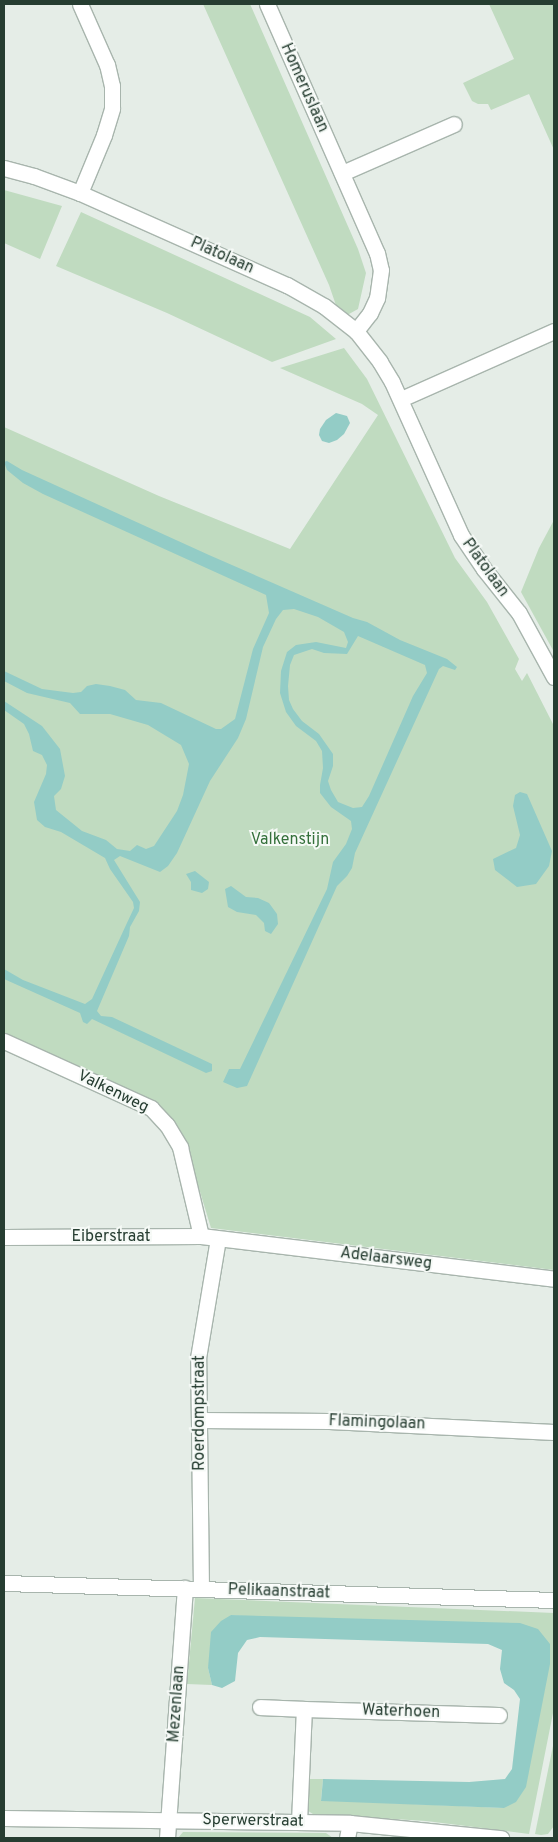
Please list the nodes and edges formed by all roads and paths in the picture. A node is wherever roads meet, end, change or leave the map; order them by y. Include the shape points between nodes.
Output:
1 (80, 4) edge
2 (267, 4) edge
3 (454, 124) dead end
4 (4, 168) edge
5 (342, 173) junction
6 (80, 193) junction
7 (356, 331) junction
8 (554, 331) edge
9 (400, 399) junction
10 (554, 677) edge
11 (4, 1041) edge
12 (201, 1236) junction
13 (4, 1237) edge
14 (218, 1239) junction
15 (554, 1279) edge
16 (200, 1420) junction
17 (554, 1432) edge
18 (4, 1583) edge
19 (184, 1588) junction
20 (201, 1589) junction
21 (554, 1600) edge
22 (260, 1708) dead end
23 (304, 1709) junction
24 (498, 1715) dead end
25 (4, 1818) edge
26 (170, 1820) junction
27 (299, 1822) junction
28 (350, 1823) junction
29 (167, 1838) edge
30 (347, 1838) edge
31 (501, 1838) edge

1 - 6 street via 107,65 112,86 112,108 104,135
2 - 5 street, Homeruslaan
3 - 5 street
4 - 6 street, Platolaan
5 - 7 street, Homeruslaan via 377,253 381,270 377,298
6 - 7 street, Platolaan via 306,294
7 - 9 street, Platolaan via 380,362
8 - 9 street
9 - 10 street, Platolaan via 461,536 519,613
11 - 12 street, Valkenweg via 151,1108 167,1125 180,1147
12 - 13 street, Eiberstraat
12 - 14 street, Eiberstraat
14 - 15 street, Adelaarsweg
14 - 16 street, Roerdompstraat via 198,1358
16 - 17 street, Flamingolaan via 329,1420
16 - 20 street, Roerdompstraat
18 - 19 street, Pelikaanstraat
19 - 20 street, Pelikaanstraat
19 - 26 street, Mezenlaan
20 - 21 street, Pelikaanstraat
22 - 23 street, Waterhoen
23 - 24 street, Waterhoen
23 - 27 street
25 - 26 street, Sperwerstraat
26 - 27 street, Sperwerstraat
26 - 29 street, Mezenlaan
27 - 28 street, Sperwerstraat
28 - 30 street
28 - 31 street, Sperwerstraat

